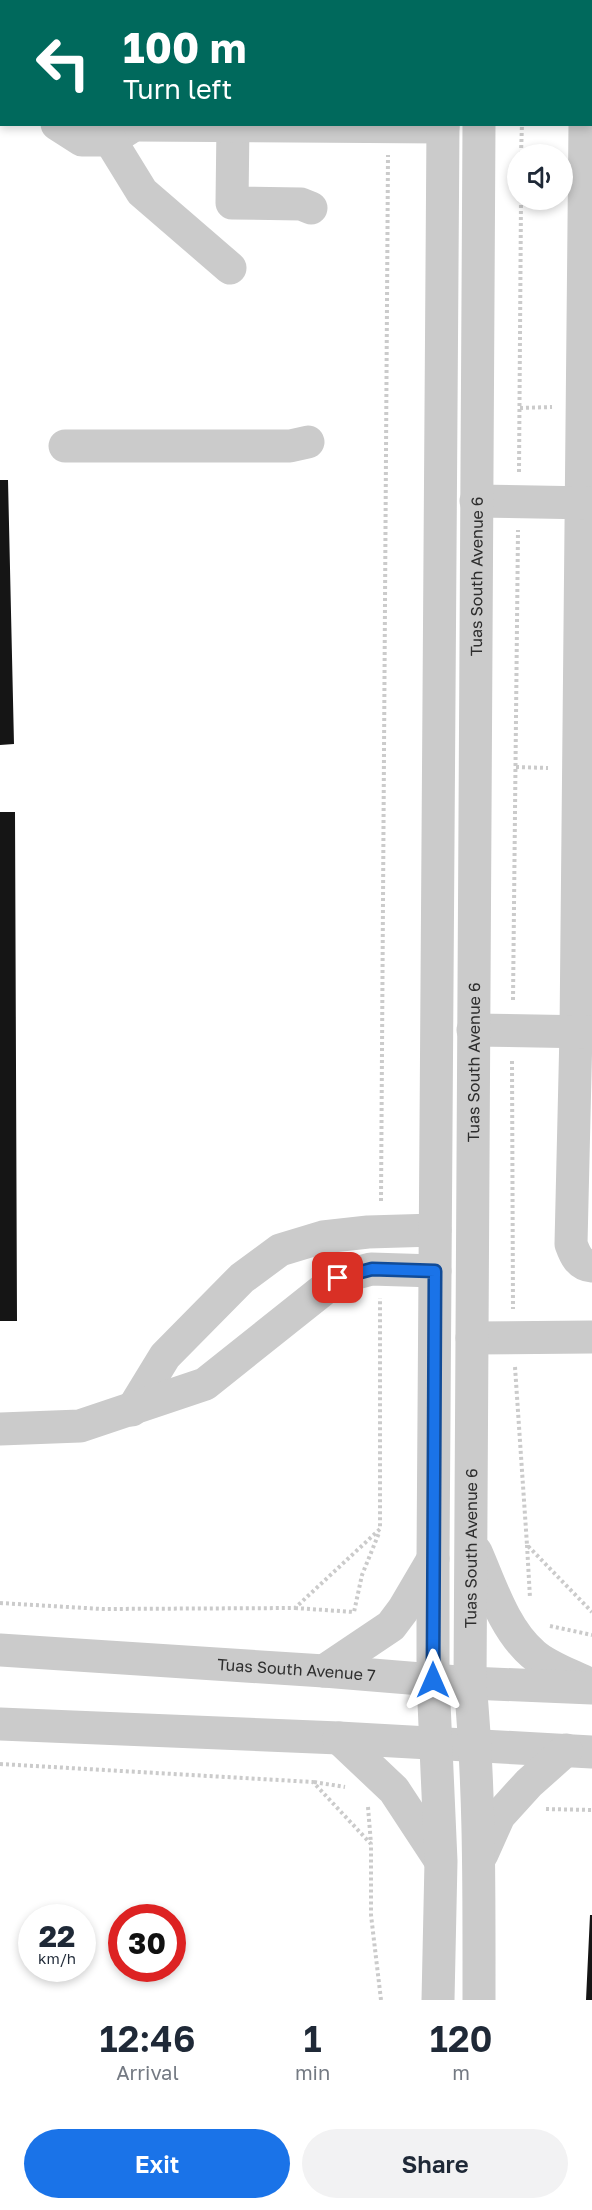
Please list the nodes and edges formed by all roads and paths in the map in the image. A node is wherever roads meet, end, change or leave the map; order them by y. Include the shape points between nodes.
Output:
1 (60, 126) edge
2 (212, 126) edge
3 (233, 126) edge
4 (310, 126) edge
5 (443, 126) edge
6 (479, 126) edge
7 (522, 126) edge
8 (388, 127) junction
9 (126, 130) edge
10 (587, 139) edge
11 (521, 144) edge
12 (311, 208) dead end
13 (521, 210) edge
14 (230, 268) dead end
15 (587, 346) edge
16 (561, 407) dead end
17 (520, 408) junction
18 (308, 441) dead end
19 (65, 446) dead end
20 (476, 501) junction
21 (519, 502) junction
22 (586, 503) edge
23 (473, 1030) junction
24 (512, 1031) junction
25 (584, 1032) edge
26 (435, 1230) junction
27 (381, 1232) junction
28 (323, 1237) junction
29 (592, 1266) edge
30 (380, 1269) junction
31 (435, 1271) junction
32 (338, 1278) junction
33 (592, 1337) edge
34 (472, 1338) junction
35 (513, 1338) junction
36 (132, 1410) junction
37 (0, 1429) edge
38 (380, 1529) junction
39 (472, 1542) junction
40 (527, 1545) junction
41 (433, 1559) junction
42 (531, 1600) dead end
43 (0, 1603) edge
44 (295, 1608) junction
45 (592, 1612) edge
46 (542, 1625) dead end
47 (592, 1635) edge
48 (0, 1650) edge
49 (324, 1671) junction
50 (433, 1680) junction
51 (470, 1683) junction
52 (592, 1687) edge
53 (0, 1724) edge
54 (339, 1738) junction
55 (437, 1743) junction
56 (476, 1745) junction
57 (579, 1751) edge
58 (0, 1764) edge
59 (313, 1782) junction
60 (356, 1789) dead end
61 (367, 1802) dead end
62 (541, 1809) dead end
63 (592, 1809) edge
64 (371, 1844) junction
65 (480, 1860) junction
66 (441, 1862) junction
67 (381, 2000) edge
68 (438, 2000) edge
69 (479, 2000) edge

1 - 9 street via 82,140
2 - 9 street
3 - 12 street via 232,203 302,204
4 - 8 street
5 - 8 street
5 - 26 street
6 - 20 street, Tuas South Avenue 6
7 - 11 path
8 - 27 path
9 - 14 street via 142,192
10 - 15 street
13 - 17 path
15 - 22 street
16 - 17 path
17 - 21 path
18 - 19 street via 291,446
20 - 21 street
20 - 23 street, Tuas South Avenue 6
21 - 22 street
21 - 24 path
22 - 25 street
23 - 24 street
23 - 34 street, Tuas South Avenue 6
24 - 25 street
24 - 35 path
25 - 29 street via 571,1244 577,1259
26 - 27 street
26 - 31 street
27 - 28 street
28 - 32 street
28 - 36 street via 280,1250 242,1278 165,1356
30 - 31 street
30 - 32 street
30 - 38 path
31 - 41 street
32 - 36 street via 205,1384
33 - 35 street
34 - 35 street
34 - 39 street, Tuas South Avenue 6
35 - 40 path
36 - 37 street via 80,1425
38 - 44 path
38 - 44 path via 362,1575 354,1612
39 - 51 street, Tuas South Avenue 6
39 - 52 street via 515,1635 534,1656
40 - 42 path
40 - 45 path
41 - 49 street via 391,1626
41 - 50 street
43 - 44 path via 102,1609
46 - 47 path
48 - 49 street, Tuas South Avenue 7
49 - 50 street, Tuas South Avenue 7
50 - 51 street, Tuas South Avenue 7
50 - 55 street
51 - 52 street, Tuas South Avenue 7
51 - 56 street, Tuas South Avenue 6
53 - 54 street
54 - 55 street
54 - 66 street via 394,1790
55 - 56 street
55 - 66 street
56 - 57 street
56 - 65 street, Tuas South Avenue 6
57 - 65 street via 529,1783 499,1816
58 - 59 path
59 - 60 path
59 - 64 path
61 - 64 path
62 - 63 path
64 - 67 path via 371,1916
65 - 69 street, Tuas South Avenue 6
66 - 68 street

